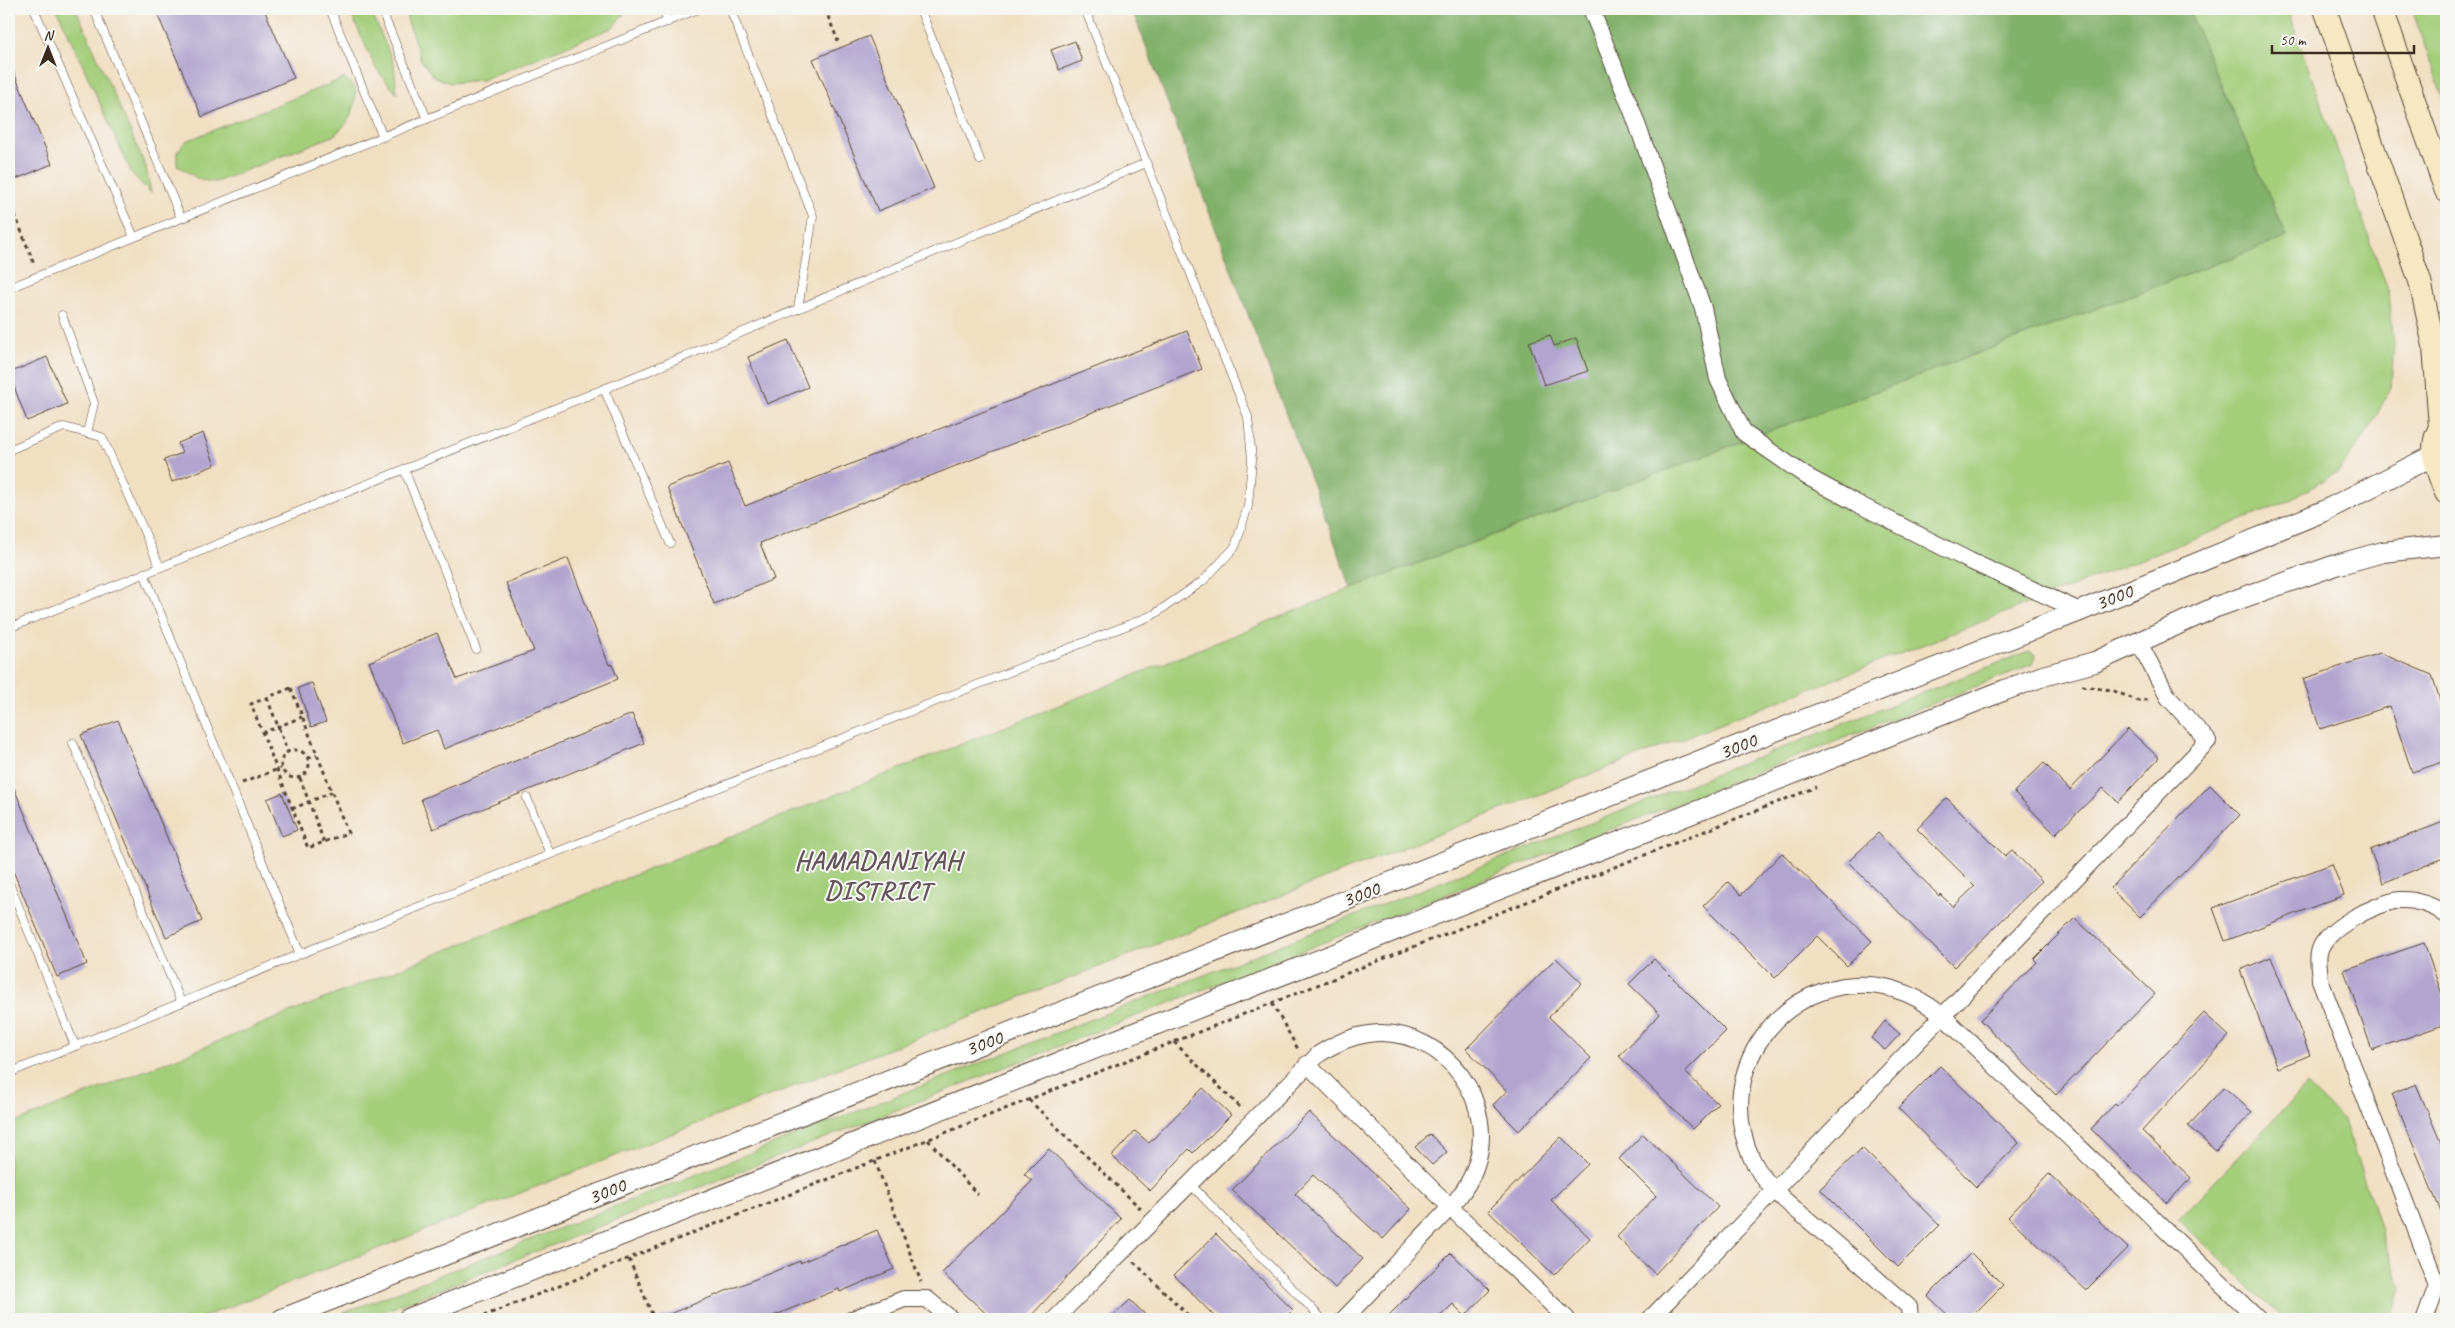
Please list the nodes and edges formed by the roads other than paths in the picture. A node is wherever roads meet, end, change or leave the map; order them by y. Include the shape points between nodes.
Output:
1 (34, 9) edge
2 (94, 9) edge
3 (330, 9) edge
4 (381, 9) edge
5 (663, 9) edge
6 (698, 9) edge
7 (730, 9) edge
8 (920, 9) edge
9 (1085, 9) edge
10 (1591, 9) edge
11 (2325, 9) edge
12 (2382, 9) edge
13 (668, 22) junction
14 (428, 119) junction
15 (383, 137) junction
16 (980, 160) dead end
17 (1146, 163) junction
18 (2446, 192) edge
19 (181, 218) junction
20 (134, 237) junction
21 (9, 288) edge
22 (798, 309) junction
23 (62, 315) dead end
24 (604, 389) junction
25 (2443, 424) edge
26 (87, 433) junction
27 (9, 450) edge
28 (2434, 455) junction
29 (404, 469) junction
30 (2446, 493) edge
31 (670, 544) dead end
32 (2446, 545) edge
33 (160, 567) junction
34 (144, 574) junction
35 (2080, 611) junction
36 (9, 628) edge
37 (2138, 641) junction
38 (476, 649) dead end
39 (73, 743) dead end
40 (527, 798) dead end
41 (550, 854) junction
42 (9, 883) edge
43 (2446, 915) edge
44 (300, 954) junction
45 (181, 1002) junction
46 (1943, 1016) junction
47 (75, 1046) junction
48 (1307, 1064) junction
49 (9, 1073) edge
50 (1189, 1183) junction
51 (1775, 1190) junction
52 (1450, 1207) junction
53 (2442, 1283) edge
54 (304, 1315) edge
55 (282, 1319) edge
56 (408, 1319) edge
57 (853, 1319) edge
58 (950, 1319) edge
59 (1055, 1319) edge
60 (1322, 1319) edge
61 (1344, 1319) edge
62 (1567, 1319) edge
63 (1650, 1319) edge
64 (1910, 1319) edge
65 (2258, 1319) edge
66 (2425, 1319) edge

1 - 20 lane
2 - 19 lane
3 - 15 lane
4 - 14 lane
5 - 13 lane
6 - 13 lane
7 - 22 lane via 813,216
8 - 16 lane
9 - 17 lane
10 - 35 street via 1633,113 1703,308 1718,379 1744,433 1806,476 1856,503 1970,561
11 - 25 main road via 2420,281 2434,346
12 - 18 main road
13 - 14 lane
14 - 15 lane
15 - 19 lane
17 - 22 lane
17 - 41 lane via 1248,417 1252,460 1248,506 1235,547 1203,581 1153,615
19 - 20 lane
20 - 21 lane
22 - 24 lane
23 - 26 lane via 94,404
24 - 29 lane
24 - 31 lane
25 - 28 main road via 2434,442
26 - 27 lane via 64,427
26 - 33 lane via 102,437
28 - 30 main road
28 - 35 street, 3000 via 2324,511
29 - 33 lane
29 - 38 lane
32 - 37 street via 2383,552 2336,565 2216,607
33 - 34 lane
34 - 36 lane
34 - 44 lane
35 - 54 street, 3000
37 - 46 street via 2168,697 2208,741
37 - 56 street via 2095,662 2005,690
39 - 45 lane
40 - 41 lane
41 - 44 lane
42 - 47 lane
43 - 53 street via 2435,906 2400,900 2365,912 2336,928 2319,952 2320,980
44 - 45 lane
45 - 47 lane
46 - 51 street
46 - 51 street via 1912,995 1894,989 1857,985 1838,987 1803,1000 1774,1022 1757,1044 1746,1070 1740,1107 1750,1152
46 - 65 street
47 - 49 lane
48 - 50 street
48 - 52 street
48 - 52 street via 1348,1039 1379,1033 1411,1038 1452,1064 1474,1097 1481,1136 1478,1160 1469,1182
50 - 59 street
50 - 60 lane
51 - 63 street
51 - 64 street via 1909,1307
52 - 61 street
52 - 62 street
53 - 66 street
54 - 55 street, 3000
57 - 58 street via 904,1299 927,1299

